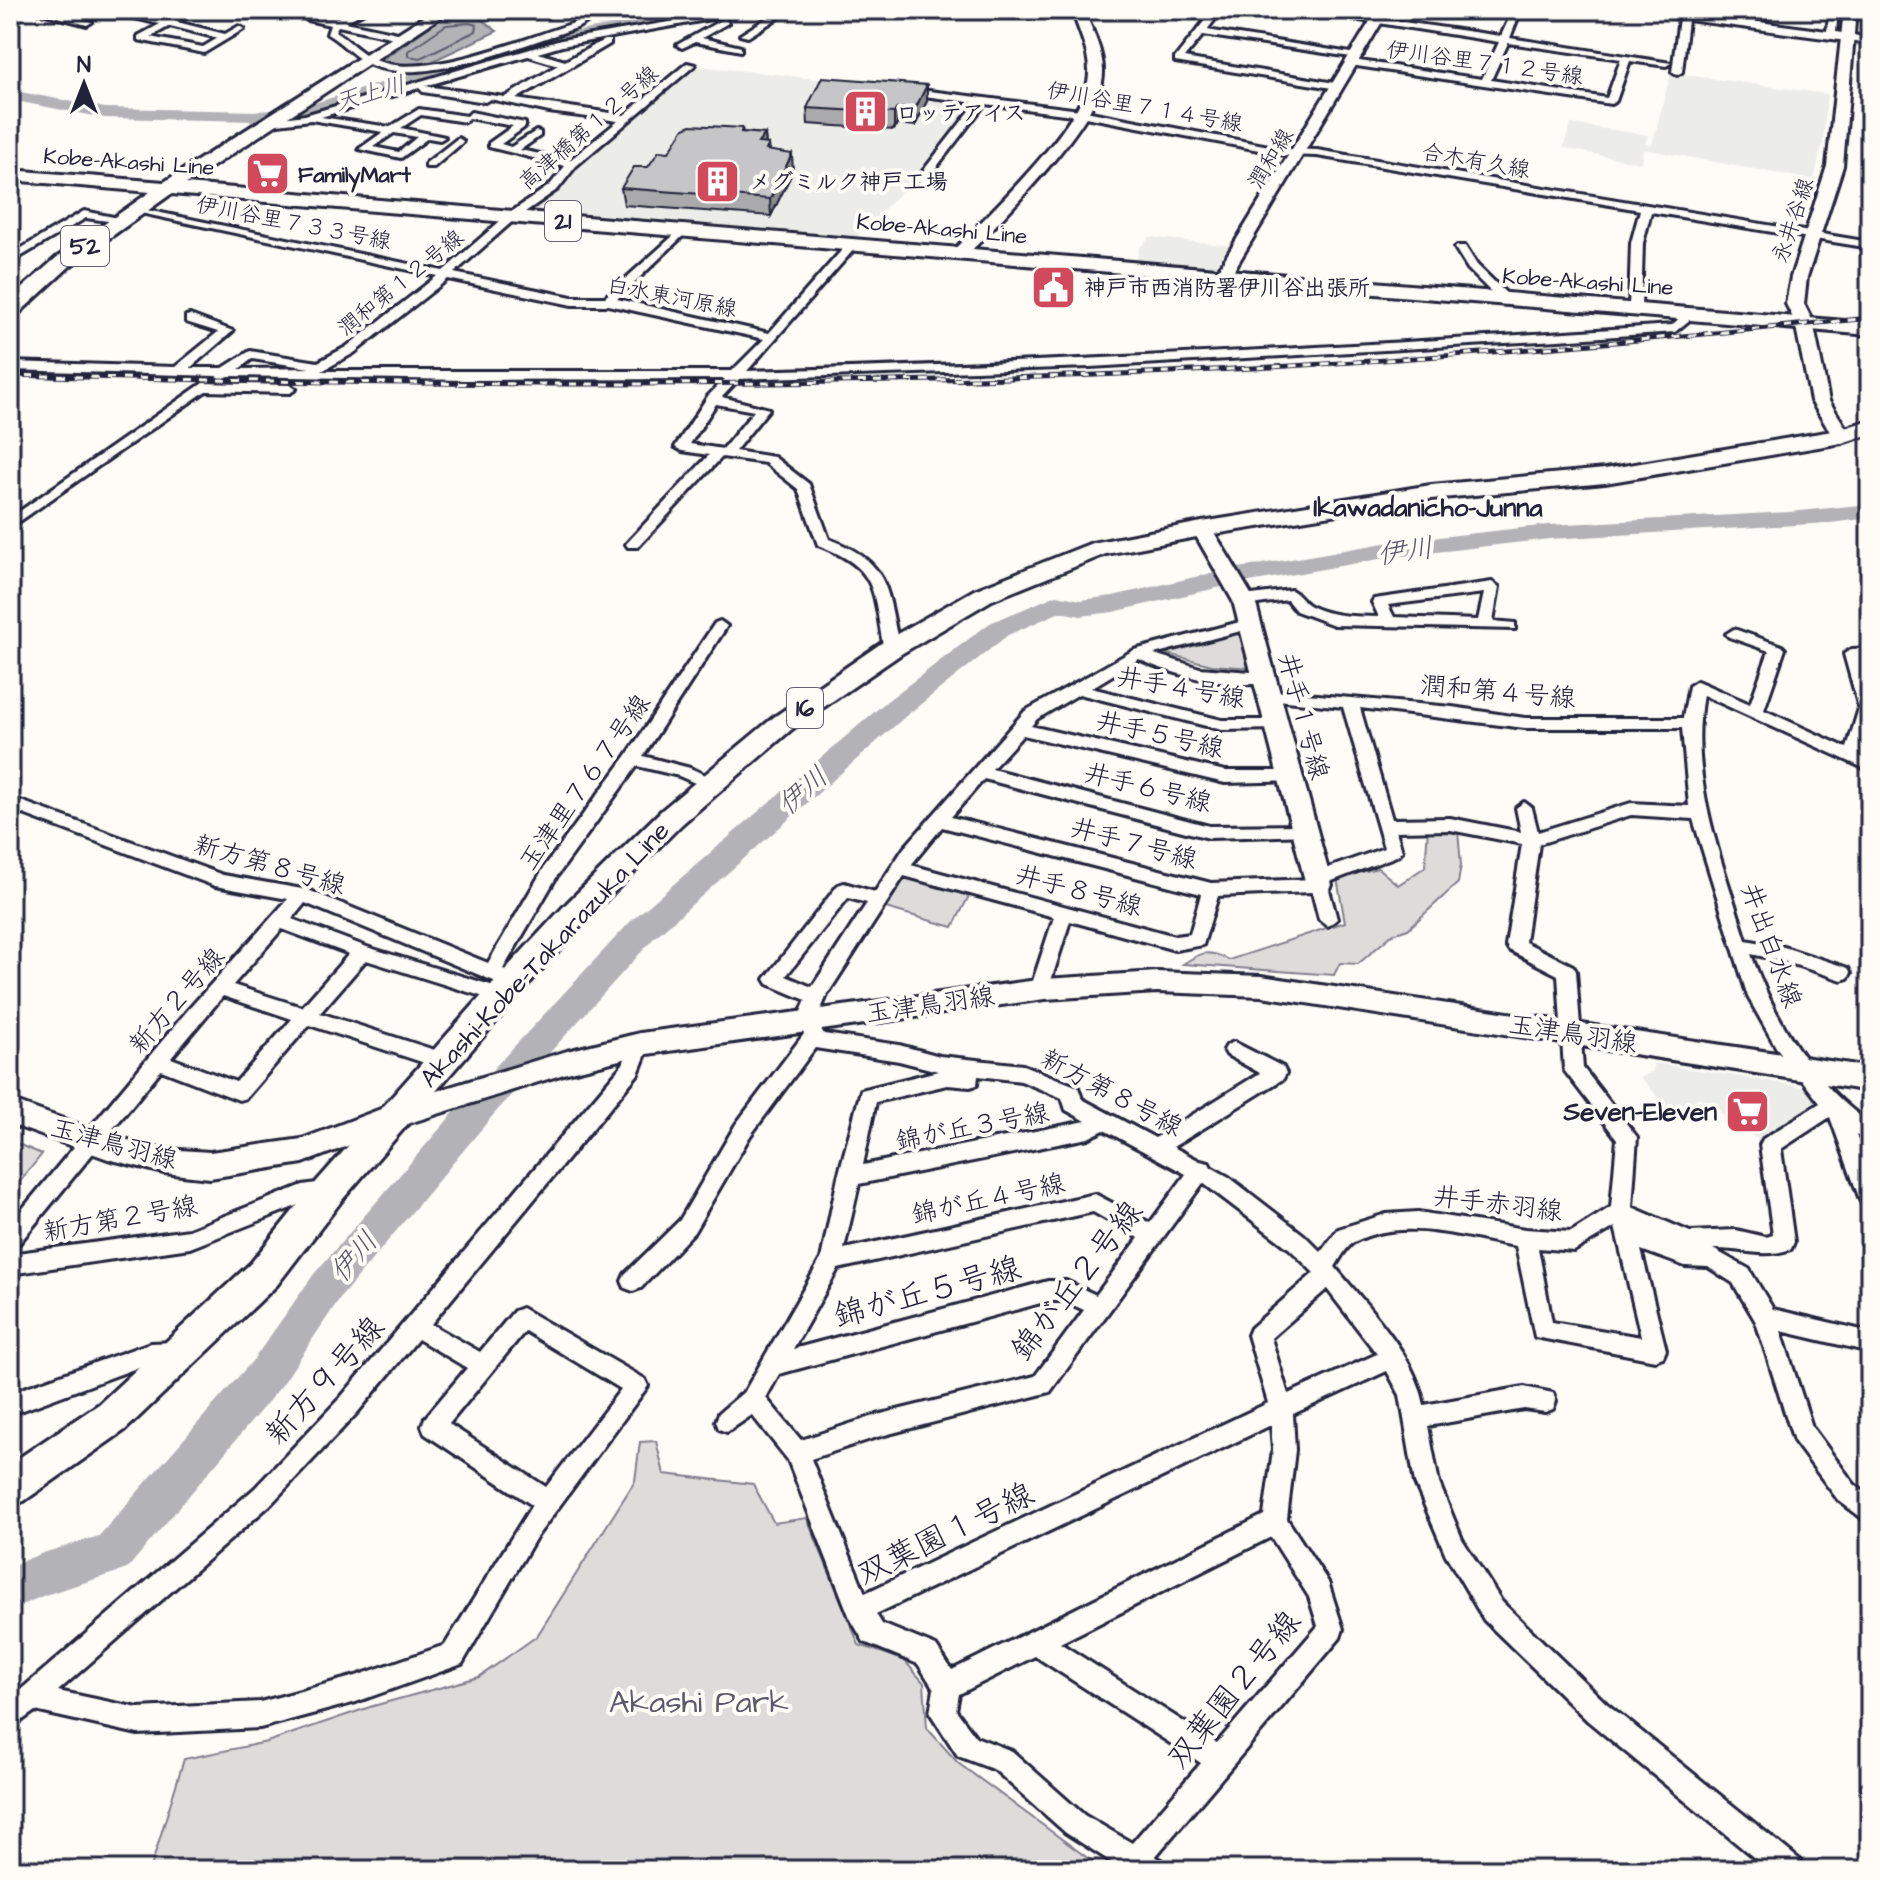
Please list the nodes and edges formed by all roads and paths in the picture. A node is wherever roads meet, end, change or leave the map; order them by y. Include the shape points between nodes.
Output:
1 (34, 10) edge
2 (89, 10) edge
3 (144, 10) edge
4 (193, 10) edge
5 (324, 10) edge
6 (364, 10) edge
7 (444, 10) edge
8 (580, 10) edge
9 (755, 10) edge
10 (1078, 10) edge
11 (1218, 10) edge
12 (1300, 10) edge
13 (1517, 10) edge
14 (1834, 10) edge
15 (1850, 10) edge
16 (1677, 14) edge
17 (778, 15) dead end
18 (1380, 16) edge
19 (70, 19) junction
20 (87, 22) dead end
21 (168, 23) junction
22 (336, 23) junction
23 (1735, 23) junction
24 (716, 24) junction
25 (52, 27) dead end
26 (239, 29) dead end
27 (669, 31) dead end
28 (1200, 32) junction
29 (223, 36) junction
30 (696, 36) junction
31 (1842, 36) junction
32 (404, 37) junction
33 (1733, 39) dead end
34 (1505, 40) junction
35 (1870, 41) edge
36 (607, 42) dead end
37 (682, 45) dead end
38 (738, 49) dead end
39 (529, 53) junction
40 (1627, 57) junction
41 (1356, 59) junction
42 (369, 61) junction
43 (1666, 63) dead end
44 (566, 64) junction
45 (690, 65) dead end
46 (442, 66) junction
47 (1677, 72) dead end
48 (458, 75) junction
49 (1486, 82) junction
50 (1338, 86) junction
51 (896, 90) edge
52 (401, 91) junction
53 (485, 99) junction
54 (507, 100) junction
55 (983, 100) junction
56 (1080, 113) junction
57 (468, 117) junction
58 (306, 118) junction
59 (628, 119) junction
60 (270, 122) junction
61 (393, 130) junction
62 (536, 134) dead end
63 (426, 135) junction
64 (440, 137) junction
65 (513, 150) junction
66 (1299, 152) junction
67 (572, 164) junction
68 (430, 165) dead end
69 (10, 175) edge
70 (921, 180) dead end
71 (167, 188) junction
72 (1646, 209) junction
73 (129, 215) junction
74 (511, 217) junction
75 (682, 231) junction
76 (1814, 236) junction
77 (852, 245) junction
78 (1870, 245) edge
79 (1461, 248) dead end
80 (959, 254) junction
81 (10, 260) edge
82 (443, 274) junction
83 (1223, 275) junction
84 (1505, 299) junction
85 (608, 301) junction
86 (14, 302) edge
87 (1635, 309) junction
88 (1692, 313) junction
89 (190, 319) dead end
90 (1804, 322) junction
91 (1870, 329) edge
92 (772, 337) junction
93 (10, 366) edge
94 (316, 370) junction
95 (178, 371) junction
96 (225, 373) junction
97 (735, 375) junction
98 (203, 387) junction
99 (290, 389) dead end
100 (713, 399) junction
101 (1870, 427) edge
102 (1842, 436) junction
103 (722, 453) junction
104 (10, 524) edge
105 (1205, 532) junction
106 (633, 544) dead end
107 (1244, 601) junction
108 (1389, 622) junction
109 (1251, 624) junction
110 (720, 626) dead end
111 (1484, 626) junction
112 (1510, 626) dead end
113 (1734, 634) dead end
114 (892, 648) junction
115 (1868, 652) edge
116 (1139, 653) junction
117 (1266, 686) junction
118 (1078, 688) junction
119 (1350, 702) junction
120 (1755, 712) junction
121 (1690, 723) junction
122 (1277, 725) junction
123 (1018, 728) junction
124 (1853, 757) junction
125 (633, 759) junction
126 (1870, 765) edge
127 (981, 772) junction
128 (1291, 777) junction
129 (711, 784) junction
130 (10, 803) edge
131 (1524, 808) dead end
132 (1698, 813) junction
133 (939, 820) junction
134 (1386, 825) junction
135 (1305, 831) junction
136 (1531, 840) junction
137 (898, 868) junction
138 (1319, 885) junction
139 (1211, 890) junction
140 (302, 895) junction
141 (878, 900) junction
142 (1064, 913) junction
143 (1328, 919) dead end
144 (279, 921) junction
145 (1739, 945) junction
146 (362, 952) junction
147 (1842, 973) dead end
148 (502, 982) junction
149 (220, 988) junction
150 (1039, 990) junction
151 (306, 1017) junction
152 (813, 1018) junction
153 (1571, 1032) junction
154 (640, 1044) junction
155 (1234, 1050) dead end
156 (158, 1061) junction
157 (443, 1061) junction
158 (1806, 1069) junction
159 (1870, 1079) edge
160 (1073, 1104) junction
161 (1836, 1108) junction
162 (10, 1112) edge
163 (394, 1116) junction
164 (1104, 1120) junction
165 (1870, 1134) edge
166 (91, 1141) junction
167 (1157, 1147) junction
168 (1202, 1169) junction
169 (848, 1177) junction
170 (330, 1190) junction
171 (1870, 1200) edge
172 (1621, 1212) junction
173 (1151, 1234) junction
174 (1627, 1235) junction
175 (1525, 1238) junction
176 (10, 1239) edge
177 (1697, 1249) junction
178 (831, 1261) junction
179 (10, 1264) edge
180 (1325, 1270) junction
181 (633, 1281) dead end
182 (1100, 1307) junction
183 (1766, 1318) junction
184 (415, 1326) junction
185 (1870, 1342) edge
186 (184, 1351) junction
187 (1392, 1358) junction
188 (484, 1366) junction
189 (770, 1366) junction
190 (753, 1399) junction
191 (1545, 1401) dead end
192 (10, 1404) edge
193 (1281, 1410) junction
194 (1415, 1417) junction
195 (727, 1421) dead end
196 (797, 1453) junction
197 (10, 1487) edge
198 (550, 1503) junction
199 (1870, 1512) edge
200 (1275, 1522) junction
201 (859, 1609) junction
202 (1036, 1642) junction
203 (947, 1686) junction
204 (31, 1698) junction
205 (10, 1716) edge
206 (1220, 1760) junction
207 (1143, 1865) edge
208 (1790, 1870) edge

1 - 19 street
2 - 19 street
3 - 21 street via 134,15
4 - 21 street
5 - 22 street via 310,18
6 - 22 street
7 - 32 main road, 52
8 - 46 street via 589,18 581,24
9 - 24 street
9 - 39 street
10 - 56 street via 1096,60 1095,84
11 - 28 street
12 - 18 street
13 - 34 street
14 - 31 street
15 - 31 street, 永井谷線
16 - 23 street
16 - 47 street
17 - 24 street via 748,33
18 - 34 street
18 - 41 street, 潤和線
19 - 20 street
19 - 25 street
21 - 29 street
21 - 29 street via 141,38 202,52
22 - 32 street
22 - 42 street via 330,32
23 - 31 street
23 - 33 street
24 - 30 street
26 - 29 street
27 - 30 street
28 - 41 street, 伊川谷里７１２号線
28 - 50 street via 1178,60
30 - 37 street
30 - 38 street
31 - 35 street
31 - 76 street, 永井谷線 via 1835,166
32 - 42 main road, 52
34 - 40 street
34 - 49 street
36 - 44 street
39 - 44 street
39 - 48 street
40 - 43 street
40 - 49 street, 伊川谷里７１２号線 via 1611,101
41 - 49 street, 伊川谷里７１２号線
41 - 50 street, 潤和線
42 - 46 street via 406,69
42 - 60 main road, 52
44 - 54 street
45 - 59 street, 高津橋第１２号線
46 - 48 street
48 - 52 street
50 - 66 street, 潤和線
51 - 55 street, 伊川谷里７１４号線
52 - 53 street via 434,89
52 - 58 street
53 - 54 street
53 - 57 street
54 - 59 street
55 - 56 street, 伊川谷里７１４号線
55 - 70 street
56 - 66 street, 伊川谷里７１４号線
56 - 80 street
57 - 61 street via 419,112
57 - 64 street
57 - 65 street via 521,125 493,145
58 - 60 street
58 - 61 street
59 - 67 street, 高津橋第１２号線
60 - 71 main road, 52
61 - 63 street
61 - 63 street via 364,149 401,155
62 - 65 street
63 - 64 street
64 - 68 street via 458,141
65 - 67 street
66 - 72 street, 合木有久線
66 - 83 street, 潤和線
67 - 74 street, 高津橋第１２号線 via 554,187
69 - 71 main road, Kobe-Akashi Line / 21
71 - 73 main road, 52
71 - 74 main road, Kobe-Akashi Line / 21
72 - 76 street, 合木有久線
72 - 87 street via 1637,243
73 - 81 street, 伊川谷里７３３号線 via 84,214
73 - 82 street, 伊川谷里７３３号線
73 - 86 main road, 52
74 - 75 main road, Kobe-Akashi Line / 21
74 - 82 street, 潤和第１２号線
75 - 77 main road, Kobe-Akashi Line / 21
75 - 85 street
76 - 78 street, 合木有久線
76 - 90 street, 永井谷線 via 1795,304
77 - 80 main road, Kobe-Akashi Line / 21
77 - 92 street
79 - 84 street via 1472,267
80 - 83 main road, Kobe-Akashi Line / 21
82 - 85 street, 白水東河原線 via 572,301
82 - 94 street, 潤和第１２号線 via 350,350
83 - 84 main road, Kobe-Akashi Line / 21
84 - 87 main road, Kobe-Akashi Line / 21
85 - 92 street, 白水東河原線
87 - 88 main road, Kobe-Akashi Line / 21
88 - 90 main road, Kobe-Akashi Line / 21
88 - 97 street via 1675,328 1400,347
89 - 95 street via 227,331
90 - 91 main road, Kobe-Akashi Line / 21
90 - 102 street, 永井谷線 via 1820,401
92 - 97 street
93 - 95 street
94 - 96 street
94 - 97 street
95 - 96 street
96 - 98 street
97 - 100 street
98 - 99 street
98 - 104 street
100 - 103 street via 682,447
100 - 103 street via 763,409
101 - 102 main road, Akashi-Kobe-Takarazuka Line / 16
102 - 105 main road, Akashi-Kobe-Takarazuka Line / 16 via 1605,476 1431,492
103 - 106 street
103 - 114 street via 769,460 804,487 823,542 853,555 876,574
105 - 107 street, 井手１号線
105 - 114 main road, Akashi-Kobe-Takarazuka Line / 16 via 1100,548 1063,560 983,595
107 - 108 street via 1291,595 1301,608 1334,620
107 - 109 street, 井手１号線
108 - 111 street
108 - 111 street via 1379,602 1492,587
109 - 116 street
109 - 117 street, 井手１号線
110 - 125 street, 玉津里７６７号線
111 - 112 street
113 - 120 street via 1777,649
114 - 129 main road, Akashi-Kobe-Takarazuka Line / 16 via 783,723
115 - 124 street via 1852,654 1867,708
116 - 117 street, 潤和第４号線
116 - 118 street
117 - 119 street, 潤和第４号線
117 - 122 street, 井手１号線
118 - 122 street, 井手４号線 via 1222,725
118 - 123 street
119 - 121 street, 潤和第４号線 via 1525,723
119 - 134 street
120 - 121 street, 井出白水線 via 1697,686
120 - 124 street
121 - 132 street, 井出白水線
122 - 128 street, 井手１号線
123 - 127 street
123 - 128 street, 井手５号線 via 1225,777
124 - 126 street
125 - 129 street
125 - 148 street, 玉津里７６７号線 via 551,871
127 - 133 street
127 - 135 street, 井手６号線 via 1209,832
128 - 135 street, 井手１号線
129 - 148 main road, Akashi-Kobe-Takarazuka Line / 16
130 - 140 street, 新方第８号線 via 221,881
131 - 136 street
132 - 136 street via 1631,809
132 - 145 street, 井出白水線
133 - 137 street
133 - 139 street, 井手７号線
134 - 136 street via 1450,824
134 - 138 street via 1393,851 1326,876
135 - 138 street, 井手１号線
136 - 153 street via 1515,945 1567,971
137 - 141 street
137 - 142 street, 井手８号線
138 - 139 street, 井手７号線
138 - 143 street, 井手１号線
139 - 142 street, 井手８号線 via 1197,940 1175,943
140 - 144 street, 新方２号線
140 - 148 street, 新方第８号線
141 - 152 street
141 - 152 street via 844,890 774,979
142 - 150 street
144 - 146 street
144 - 149 street, 新方２号線
145 - 147 street
145 - 158 street, 井出白水線 via 1757,997
146 - 148 street
146 - 151 street
148 - 157 main road, Akashi-Kobe-Takarazuka Line / 16
149 - 151 street
149 - 156 street, 新方２号線
150 - 152 street, 玉津鳥羽線
150 - 153 street, 玉津鳥羽線 via 1157,982 1261,986
151 - 156 street via 239,1092
151 - 157 street
152 - 154 street, 玉津鳥羽線
152 - 160 street, 新方第８号線 via 818,1041 1023,1073 1071,1093
152 - 181 street via 687,1226
153 - 158 street, 玉津鳥羽線
153 - 172 street via 1574,1070 1627,1137
154 - 163 street, 玉津鳥羽線
154 - 184 street, 新方９号線 via 631,1068
155 - 167 street via 1276,1073
156 - 166 street, 新方２号線
157 - 163 main road, Akashi-Kobe-Takarazuka Line / 16
158 - 159 street, 玉津鳥羽線
158 - 161 street, 井出白水線
160 - 164 street, 新方第８号線
160 - 169 street via 1021,1084 947,1077 868,1096
161 - 165 street
161 - 171 street, 井出白水線
161 - 177 street via 1770,1145 1784,1242 1766,1246 1736,1239
162 - 166 street, 玉津鳥羽線
163 - 166 street, 玉津鳥羽線 via 303,1151 210,1165 164,1161
163 - 170 main road, Akashi-Kobe-Takarazuka Line / 16
164 - 167 street, 新方第８号線
164 - 169 street, 錦が丘３号線 via 1088,1130
166 - 176 street, 新方２号線
167 - 168 street, 新方第８号線
168 - 173 street, 錦が丘２号線
168 - 180 street, 新方第８号線
169 - 178 street
170 - 179 street, 新方第２号線 via 303,1194 190,1239
170 - 186 main road, Akashi-Kobe-Takarazuka Line / 16 via 264,1274
172 - 174 street
172 - 175 street, 井手赤羽線 via 1574,1242
172 - 177 street
173 - 178 street, 錦が丘４号線 via 1095,1203
173 - 182 street, 錦が丘２号線
174 - 175 street via 1655,1350 1543,1330
174 - 177 street via 1685,1257
175 - 180 street, 井手赤羽線 via 1418,1221 1386,1223 1345,1236
177 - 183 street via 1741,1276
178 - 189 street
180 - 187 street, 新方第８号線
180 - 193 street, 井手赤羽線 via 1259,1335
182 - 189 street, 錦が丘５号線 via 1066,1291 1048,1291
182 - 196 street, 錦が丘２号線 via 1042,1385 877,1426
183 - 185 street
183 - 199 street via 1802,1433 1846,1492
184 - 188 street
184 - 204 street, 新方９号線 via 263,1496
186 - 192 street via 150,1353
186 - 197 main road, Akashi-Kobe-Takarazuka Line / 16 via 112,1417
187 - 193 street, 双葉園１号線
187 - 194 street, 新方第８号線 via 1411,1393
188 - 198 street via 433,1426
188 - 198 street via 522,1318 637,1386
189 - 190 street
190 - 195 street
190 - 196 street
191 - 194 street via 1524,1398
193 - 200 street via 1284,1450
193 - 201 street, 双葉園１号線
194 - 208 street, 新方第８号線 via 1427,1483 1454,1547 1493,1611 1597,1712
196 - 201 street
198 - 204 street via 527,1531 453,1655 260,1715 138,1721
200 - 202 street
200 - 206 street, 双葉園２号線 via 1319,1591 1331,1629
201 - 203 street, 双葉園１号線 via 873,1633 927,1655
202 - 203 street
202 - 206 street
203 - 207 street via 943,1713 967,1747 1003,1760 1075,1824
204 - 205 street, 新方９号線
206 - 207 street, 双葉園２号線

